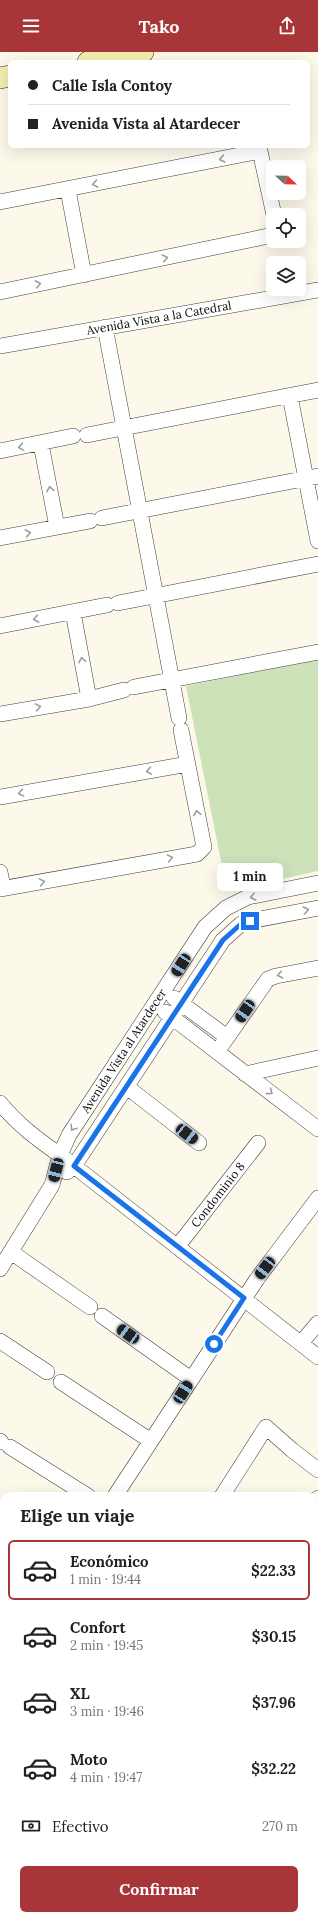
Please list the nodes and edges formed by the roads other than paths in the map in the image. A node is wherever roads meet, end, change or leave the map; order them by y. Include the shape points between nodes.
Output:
1 (143, 52) edge
2 (99, 60) edge
3 (68, 190) junction
4 (0, 202) edge
5 (272, 208) edge
6 (266, 236) edge
7 (84, 275) junction
8 (318, 290) edge
9 (0, 292) edge
10 (109, 326) junction
11 (0, 346) edge
12 (318, 390) edge
13 (290, 396) junction
14 (127, 428) junction
15 (41, 444) junction
16 (0, 451) edge
17 (312, 478) edge
18 (139, 511) junction
19 (57, 527) junction
20 (0, 538) edge
21 (318, 541) edge
22 (318, 564) edge
23 (155, 596) junction
24 (72, 612) junction
25 (0, 626) edge
26 (318, 652) edge
27 (172, 680) junction
28 (89, 699) junction
29 (0, 714) edge
30 (188, 764) junction
31 (0, 797) edge
32 (1, 881) edge
33 (318, 882) edge
34 (318, 908) edge
35 (318, 968) edge
36 (164, 991) junction
37 (155, 1004) junction
38 (181, 1004) junction
39 (172, 1017) junction
40 (227, 1037) junction
41 (217, 1052) junction
42 (318, 1058) edge
43 (245, 1074) junction
44 (127, 1087) junction
45 (0, 1103) edge
46 (318, 1129) edge
47 (199, 1143) dead end
48 (258, 1143) dead end
49 (60, 1155) junction
50 (74, 1166) junction
51 (52, 1185) junction
52 (318, 1198) edge
53 (177, 1247) junction
54 (11, 1252) junction
55 (0, 1270) edge
56 (244, 1298) junction
57 (90, 1307) dead end
58 (102, 1316) dead end
59 (318, 1323) edge
60 (0, 1341) edge
61 (301, 1344) junction
62 (318, 1357) edge
63 (46, 1372) dead end
64 (191, 1379) junction
65 (61, 1382) dead end
66 (151, 1441) junction
67 (4, 1444) edge
68 (318, 1470) edge
69 (82, 1492) edge
70 (118, 1492) edge
71 (225, 1492) edge

1 - 2 main road
3 - 4 street
5 -> 3 street via 260,151
3 - 7 street
7 -> 6 street
9 -> 7 street
8 - 10 street, Avenida Vista a la Catedral
10 - 11 street, Avenida Vista a la Catedral
10 - 14 street
12 - 13 street
13 - 14 street
13 - 17 street
14 - 15 street
14 - 18 street
15 -> 16 street
19 -> 15 street
17 - 18 street
17 - 21 street
18 - 19 street
18 - 23 street
20 -> 19 street
22 - 23 street
23 - 24 street
23 - 27 street
24 -> 25 street
28 -> 24 street
26 - 27 street
27 - 28 street
27 - 30 street
29 -> 28 street
30 -> 31 street
32 -> 30 street via 197,854 204,847
33 -> 36 street, Avenida Vista al Atardecer via 248,897 226,908 205,927
38 -> 34 street, Avenida Vista al Atardecer via 223,940 241,924
35 -> 40 street via 268,979
36 - 37 street, Avenida Vista al Atardecer
36 - 38 street
37 - 39 street
37 -> 49 street, Avenida Vista al Atardecer via 69,1135
38 - 39 street, Avenida Vista al Atardecer
38 - 40 street
39 - 41 street
39 - 44 street, Avenida Vista al Atardecer
40 - 41 street
41 - 43 street
42 - 43 street
43 -> 46 street
44 - 47 street
44 - 50 street, Avenida Vista al Atardecer
45 - 49 street via 26,1130
48 - 53 street, Condominio 8
49 - 50 street
49 - 51 street, Avenida Vista al Atardecer
50 - 51 street, Avenida Vista al Atardecer
50 - 53 street
51 - 54 street, Avenida Vista al Atardecer
52 - 56 street
53 - 56 street
54 - 55 street, Avenida Vista al Atardecer
54 - 57 street
56 - 61 street
56 - 64 street
58 - 64 street
59 - 61 street
60 - 63 street
61 - 62 street
64 - 66 street
65 - 66 street
66 - 70 street
67 - 69 street
68 - 71 street via 266,1427

